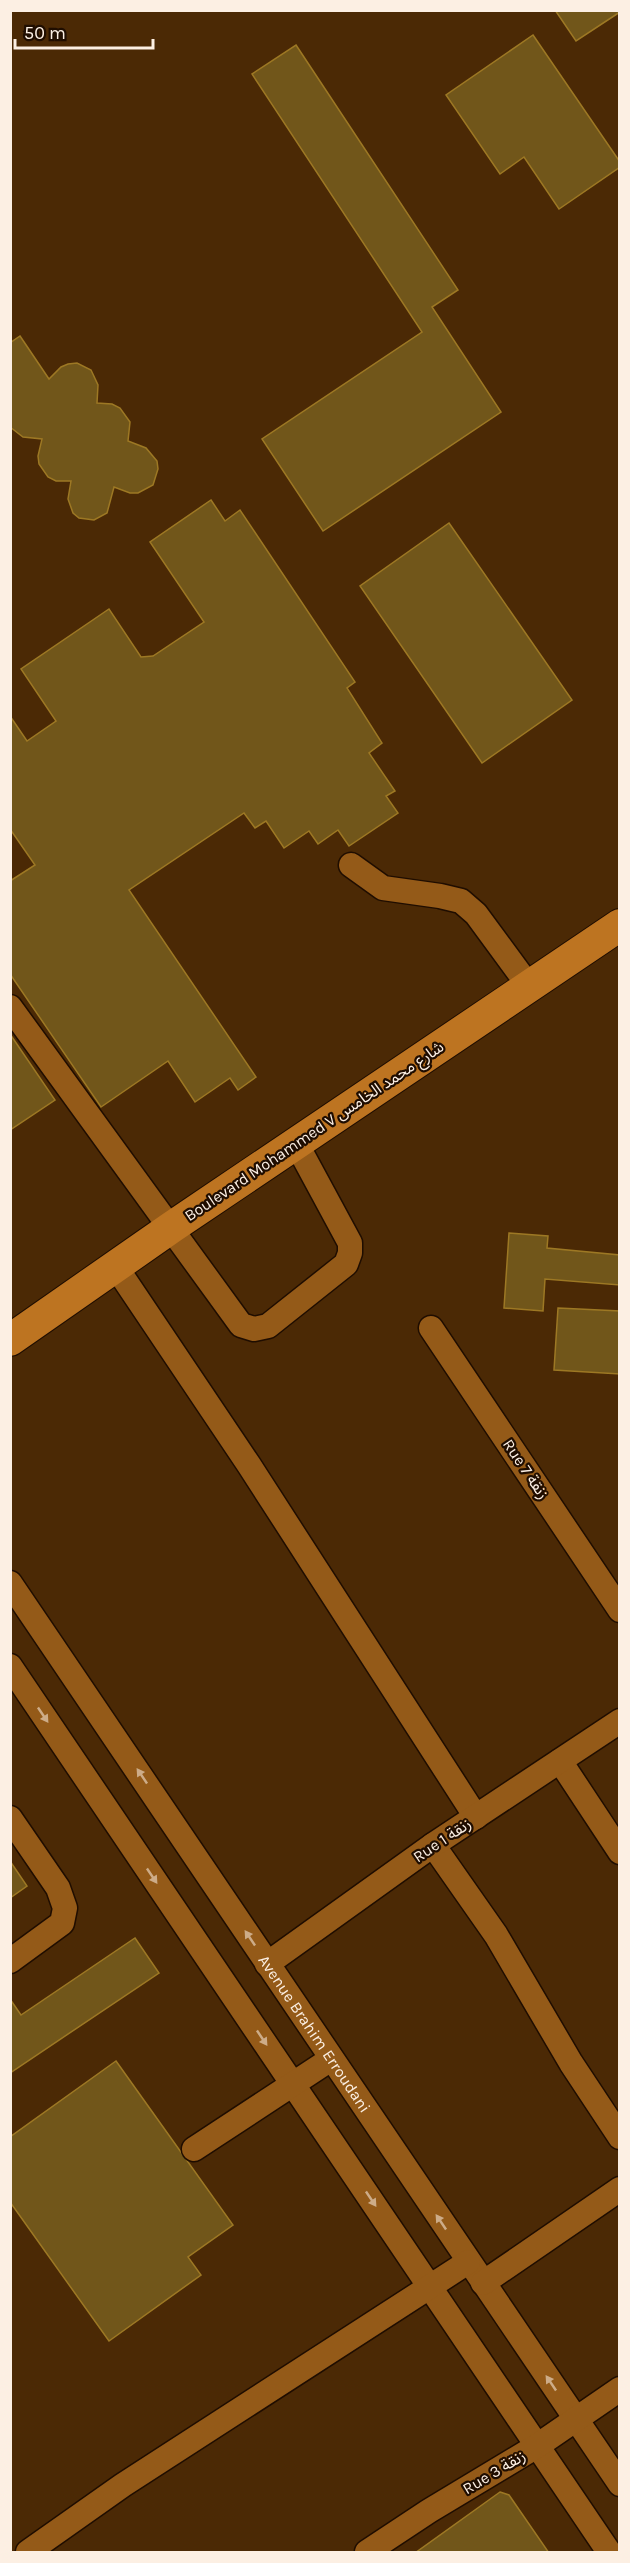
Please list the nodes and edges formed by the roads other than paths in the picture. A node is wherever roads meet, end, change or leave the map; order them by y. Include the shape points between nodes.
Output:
1 (351, 865) dead end
2 (620, 925) edge
3 (529, 986) junction
4 (10, 1007) edge
5 (296, 1143) junction
6 (171, 1227) junction
7 (116, 1267) junction
8 (431, 1328) dead end
9 (10, 1340) edge
10 (10, 1583) edge
11 (620, 1610) edge
12 (10, 1666) edge
13 (620, 1721) edge
14 (560, 1761) junction
15 (476, 1817) junction
16 (10, 1818) edge
17 (433, 1845) junction
18 (620, 1852) edge
19 (10, 1961) edge
20 (267, 1964) junction
21 (331, 2059) junction
22 (293, 2084) junction
23 (620, 2137) edge
24 (194, 2149) dead end
25 (620, 2189) edge
26 (468, 2262) junction
27 (483, 2283) junction
28 (429, 2286) junction
29 (620, 2389) edge
30 (575, 2418) junction
31 (537, 2446) junction
32 (620, 2484) edge
33 (28, 2553) edge
34 (367, 2553) edge
35 (609, 2553) edge

1 - 3 street via 383,888 461,901 476,914
2 - 3 main road, Boulevard Mohammed V شارع محمد الخامس
3 - 5 main road, Boulevard Mohammed V شارع محمد الخامس
4 - 6 street
5 - 6 main road, Boulevard Mohammed V شارع محمد الخامس
5 - 6 street via 350,1243 350,1253 346,1264 268,1326 254,1329 241,1325
6 - 7 main road, Boulevard Mohammed V شارع محمد الخامس
7 - 9 main road, Boulevard Mohammed V شارع محمد الخامس
7 - 15 street
8 - 11 street, Rue 7 زنقة
20 -> 10 street, Avenue Brahim Erroudani
12 -> 22 street
13 - 14 street, Rue 1 زنقة
14 - 15 street, Rue 1 زنقة
14 - 18 street
15 - 17 street, Rue 1 زنقة
16 - 19 street via 58,1888 65,1908 62,1923
17 - 20 street, Rue 1 زنقة
17 - 23 street via 496,1935 571,2063
20 - 21 street, Avenue Brahim Erroudani
21 - 22 street
26 -> 21 street, Avenue Brahim Erroudani
22 - 24 street
22 -> 28 street
25 - 27 street
26 - 27 street, Avenue Brahim Erroudani
26 - 28 street
30 -> 27 street, Avenue Brahim Erroudani
28 - 31 street
28 - 33 street via 123,2485
29 - 30 street, Rue 3 زنقة
30 - 31 street, Rue 3 زنقة
30 - 32 street, Avenue Brahim Erroudani
31 - 34 street, Rue 3 زنقة
31 - 35 street

